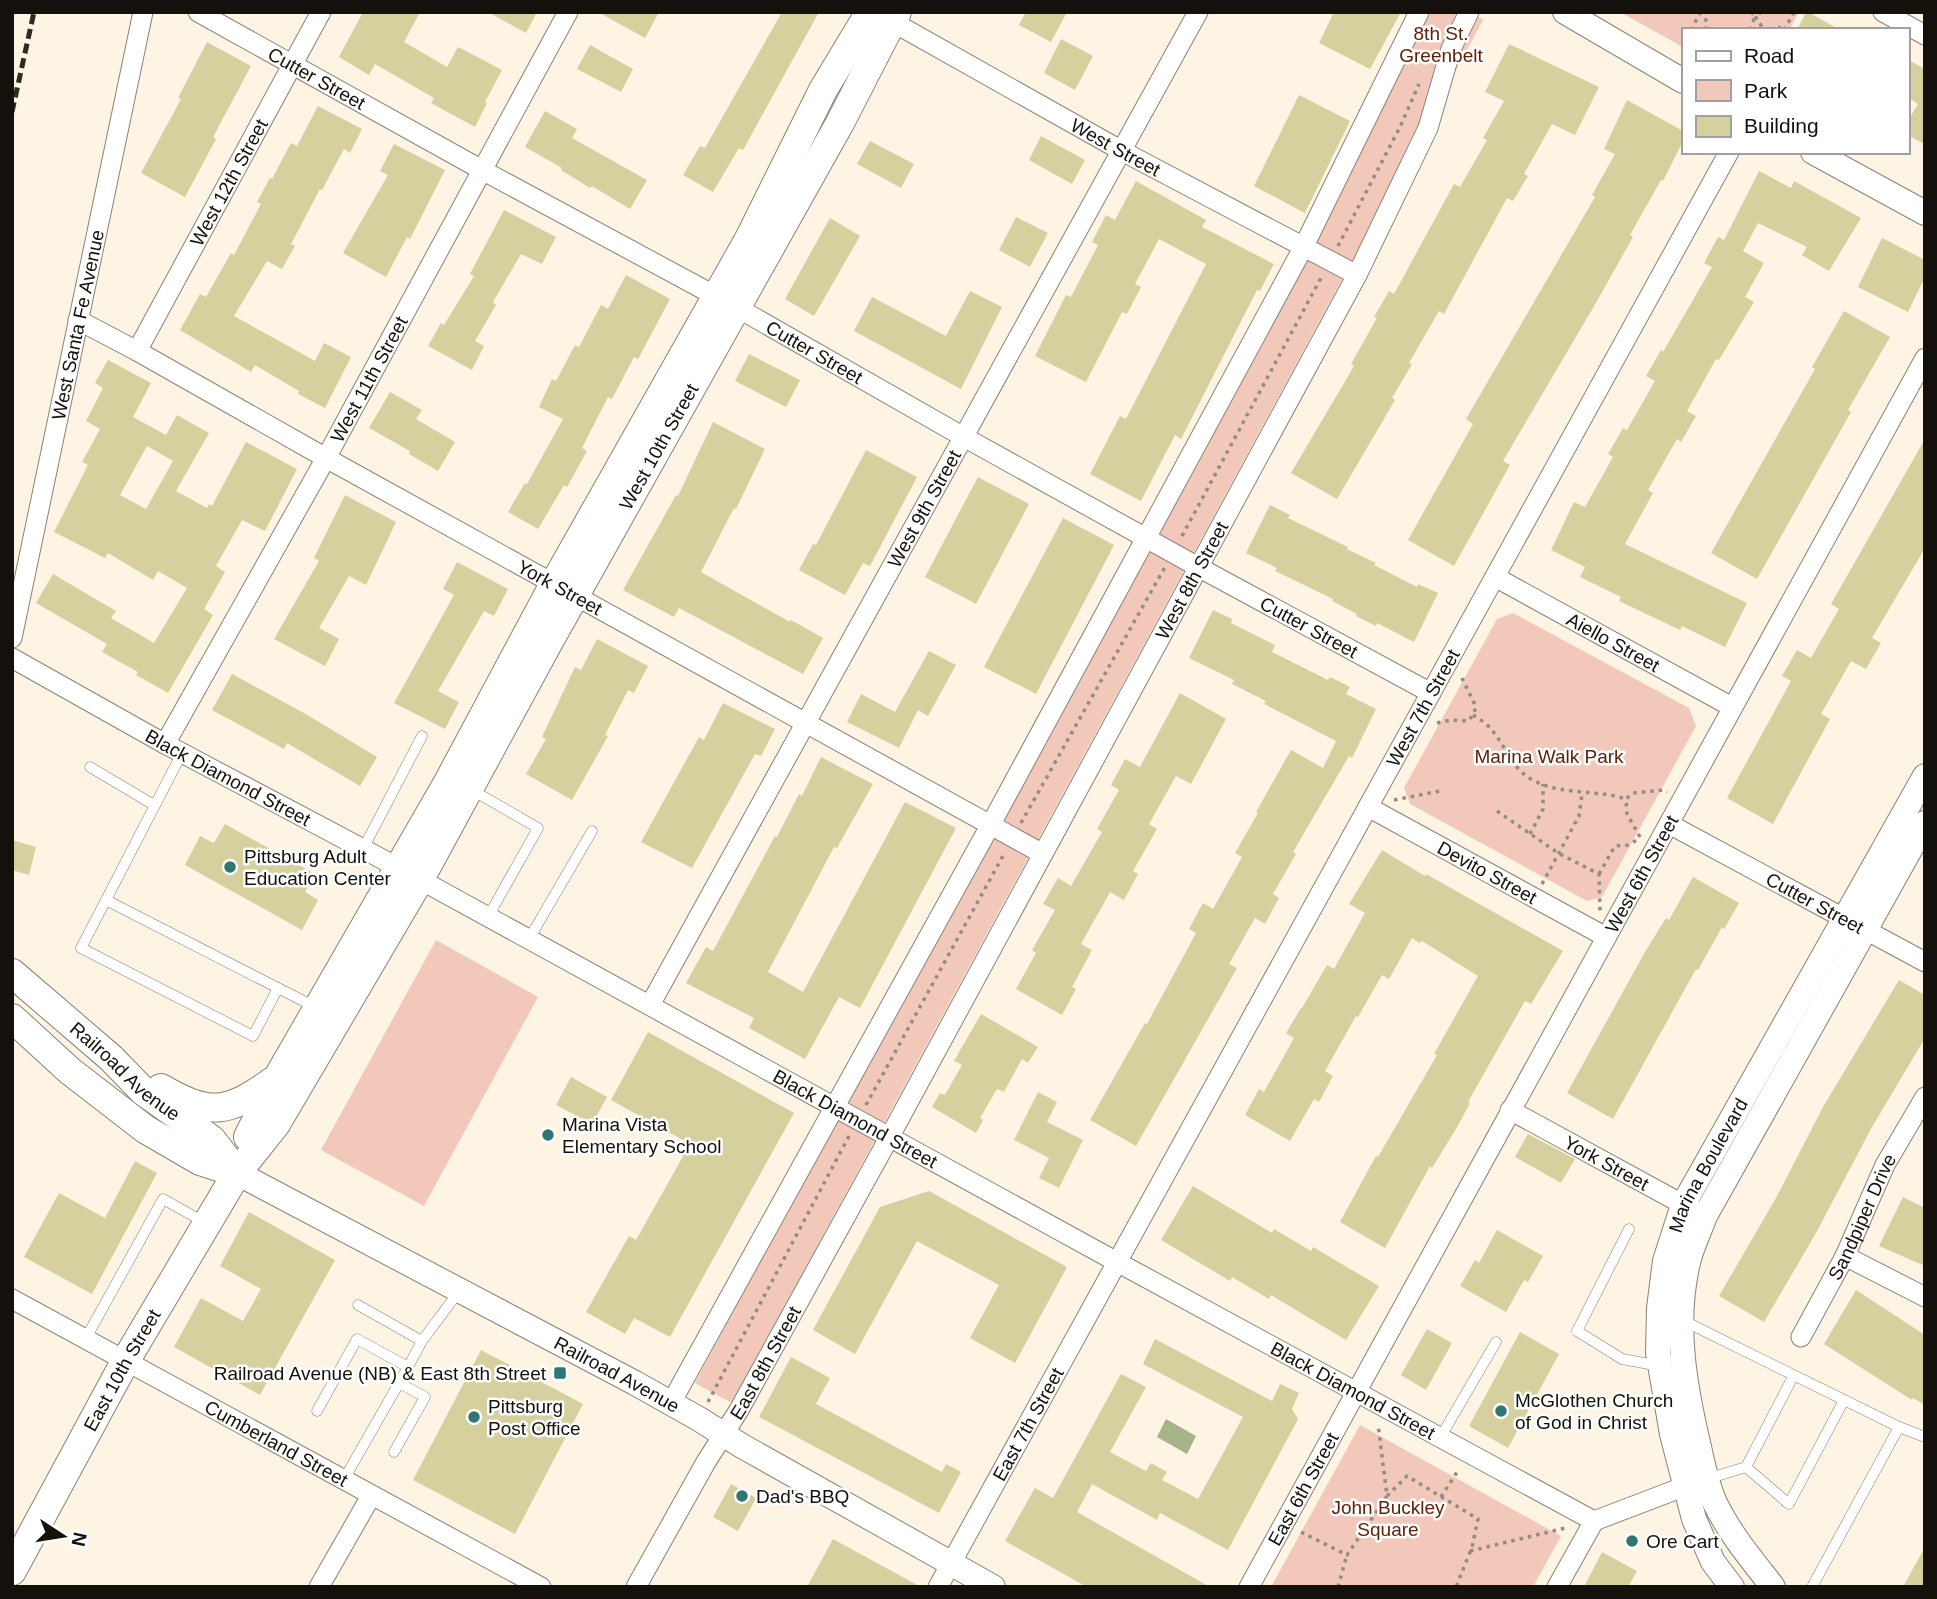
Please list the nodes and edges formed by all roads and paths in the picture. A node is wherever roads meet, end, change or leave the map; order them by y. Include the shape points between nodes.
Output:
1 (143, 12) edge
2 (198, 12) edge
3 (321, 12) edge
4 (568, 12) edge
5 (1198, 12) edge
6 (1419, 12) edge
7 (1469, 12) edge
8 (1565, 12) edge
9 (1751, 12) edge
10 (1762, 12) edge
11 (1794, 12) edge
12 (1883, 12) edge
13 (1699, 13) edge
14 (884, 14) edge
15 (1707, 14) edge
16 (1755, 16) junction
17 (1751, 28) edge
18 (1762, 28) edge
19 (1784, 28) edge
20 (1925, 35) edge
21 (292, 64) junction
22 (1682, 80) edge
23 (1421, 81) dead end
24 (1122, 151) junction
25 (1728, 154) edge
26 (1817, 154) edge
27 (482, 170) junction
28 (1925, 213) edge
29 (1303, 248) junction
30 (1329, 262) junction
31 (1357, 275) junction
32 (726, 302) junction
33 (78, 320) junction
34 (137, 351) junction
35 (1925, 358) edge
36 (962, 436) junction
37 (326, 458) junction
38 (1146, 537) junction
39 (1173, 552) junction
40 (1200, 568) junction
41 (1495, 577) junction
42 (565, 589) junction
43 (12, 638) edge
44 (12, 658) edge
45 (1443, 670) junction
46 (1431, 693) junction
47 (1731, 707) junction
48 (1420, 713) junction
49 (1473, 715) junction
50 (805, 723) junction
51 (422, 736) dead end
52 (173, 748) junction
53 (90, 767) dead end
54 (1925, 776) edge
55 (1544, 784) junction
56 (469, 789) junction
57 (1440, 791) dead end
58 (1583, 794) junction
59 (1626, 799) junction
60 (1681, 801) junction
61 (154, 806) junction
62 (1368, 807) junction
63 (1497, 811) dead end
64 (1925, 823) edge
65 (991, 824) junction
66 (1669, 824) junction
67 (592, 831) dead end
68 (1530, 834) junction
69 (1013, 837) junction
70 (1649, 841) junction
71 (363, 849) junction
72 (1559, 853) junction
73 (1043, 854) junction
74 (410, 873) junction
75 (1599, 874) junction
76 (1534, 898) junction
77 (106, 900) junction
78 (488, 917) junction
79 (1856, 926) junction
80 (1606, 937) junction
81 (529, 939) junction
82 (1925, 962) edge
83 (12, 973) edge
84 (278, 988) junction
85 (650, 1005) junction
86 (318, 1009) junction
87 (12, 1018) edge
88 (111, 1058) junction
89 (278, 1077) junction
90 (1925, 1097) edge
91 (835, 1106) junction
92 (1510, 1110) junction
93 (858, 1119) junction
94 (890, 1136) junction
95 (237, 1173) junction
96 (1684, 1205) junction
97 (1705, 1216) junction
98 (207, 1224) junction
99 (1629, 1229) dead end
100 (1844, 1256) junction
101 (1117, 1262) junction
102 (461, 1290) junction
103 (1925, 1297) edge
104 (12, 1299) edge
105 (358, 1306) dead end
106 (1682, 1320) junction
107 (1801, 1337) dead end
108 (86, 1338) junction
109 (422, 1341) junction
110 (1496, 1342) dead end
111 (126, 1360) junction
112 (1660, 1366) junction
113 (408, 1367) junction
114 (1794, 1375) junction
115 (399, 1383) junction
116 (1357, 1391) junction
117 (1844, 1400) junction
118 (1375, 1401) junction
119 (671, 1403) junction
120 (317, 1411) dead end
121 (699, 1419) junction
122 (1899, 1427) junction
123 (723, 1435) junction
124 (1925, 1437) edge
125 (1440, 1438) junction
126 (394, 1452) dead end
127 (1468, 1454) junction
128 (1746, 1467) junction
129 (343, 1480) junction
130 (1695, 1482) junction
131 (370, 1496) junction
132 (1387, 1496) junction
133 (1441, 1497) junction
134 (1594, 1521) junction
135 (1285, 1523) junction
136 (1470, 1551) junction
137 (1347, 1555) junction
138 (951, 1563) junction
139 (12, 1571) edge
140 (533, 1585) edge
141 (319, 1587) edge
142 (636, 1587) edge
143 (938, 1587) edge
144 (993, 1587) edge
145 (1249, 1587) edge
146 (1338, 1587) edge
147 (1456, 1587) edge
148 (1557, 1587) edge
149 (1732, 1587) edge
150 (1773, 1587) edge
151 (1812, 1587) edge

1 - 33 street, West Santa Fe Avenue
2 - 21 street, Cutter Street
3 - 21 street, West 12th Street
4 - 27 street, West 11th Street
5 - 24 street, West 9th Street
6 - 29 street
7 - 31 street, West 8th Street via 1451,49 1428,128
8 - 22 street
9 - 16 path
10 - 16 path
11 - 19 path
12 - 20 street
13 - 15 path
14 - 24 street, West Street
14 - 32 main road, West 10th Street via 839,123
16 - 17 path
16 - 18 path
21 - 27 street, Cutter Street
21 - 34 street, West 12th Street
23 - 30 path
24 - 29 street, West Street
24 - 36 street, West 9th Street
25 - 41 street, West 7th Street
26 - 28 street
27 - 32 street, Cutter Street
27 - 37 street, West 11th Street
29 - 30 street, West Street
29 - 38 street
30 - 31 street, West Street
30 - 39 path
31 - 40 street, West 8th Street
32 - 36 street, Cutter Street
32 - 42 main road, West 10th Street
33 - 34 street, York Street
33 - 43 street, West Santa Fe Avenue
34 - 37 street, York Street
35 - 47 street, West 6th Street
36 - 38 street, Cutter Street
36 - 50 street, West 9th Street
37 - 42 street, York Street
37 - 52 street, West 11th Street
38 - 39 street, Cutter Street
38 - 65 street
39 - 40 street, Cutter Street
39 - 69 path
40 - 46 street, Cutter Street
40 - 73 street, West 8th Street
41 - 45 street, West 7th Street
41 - 47 street, Aiello Street
42 - 50 street, York Street
42 - 56 main road, West 10th Street
42 - 74 main road, West 10th Street via 447,784
44 - 52 street, Black Diamond Street
45 - 46 street, West 7th Street
45 - 49 path via 1462,676 1476,706
46 - 48 street, West 7th Street
47 - 60 street, West 6th Street
48 - 49 path via 1437,723 1468,721
48 - 62 street, West 7th Street
49 - 55 path via 1490,728 1516,766
50 - 65 street, York Street
50 - 85 street, West 9th Street
51 - 71 lane
52 - 61 lane
52 - 71 street, Black Diamond Street
53 - 61 lane
54 - 79 street, Marina Boulevard
55 - 58 path
55 - 68 path via 1543,809
56 - 74 main road, West 10th Street
56 - 78 lane via 538,828
57 - 62 path
58 - 59 path
58 - 72 path via 1579,816
59 - 60 path via 1633,793 1664,790
59 - 70 path via 1627,814
60 - 66 street, West 6th Street
61 - 77 lane
62 - 76 street, Devito Street
62 - 101 street, West 7th Street
63 - 68 path
64 - 79 street, Marina Boulevard
65 - 69 street, York Street
65 - 91 street
66 - 70 street, West 6th Street
66 - 79 street, Cutter Street
67 - 81 lane
68 - 72 path
69 - 73 street, York Street
69 - 93 path
70 - 75 path via 1615,846
70 - 80 street, West 6th Street
71 - 74 street, Black Diamond Street
72 - 75 path
72 - 76 path
73 - 94 street, West 8th Street
74 - 78 street, Black Diamond Street
74 - 86 main road, East 10th Street
74 - 95 main road, East 10th Street via 276,1124
75 - 80 path via 1598,904
76 - 80 street, Devito Street
77 - 84 lane
77 - 84 lane via 81,948 253,1036
78 - 81 street, Black Diamond Street
79 - 82 street, Cutter Street
79 - 96 street, Marina Boulevard
79 - 97 street, Marina Boulevard
80 - 92 street, West 6th Street
81 - 85 street, Black Diamond Street
83 - 88 main road, Railroad Avenue
84 - 86 lane
85 - 91 street, Black Diamond Street
86 - 89 main road, East 10th Street
87 - 95 main road, Railroad Avenue via 70,1071 145,1129 200,1161
88 - 89 main road via 200,1106 222,1108 244,1101
88 - 95 main road, Railroad Avenue via 143,1091 212,1140
89 - 95 main road, East 10th Street via 250,1131
90 - 100 street, Sandpiper Drive via 1885,1165
91 - 93 street, Black Diamond Street
91 - 119 street
92 - 96 street, York Street
92 - 116 street, West 6th Street
93 - 94 street, Black Diamond Street
93 - 121 path
94 - 101 street, Black Diamond Street
94 - 123 street, East 8th Street
95 - 98 main road, East 10th Street
95 - 102 street, Railroad Avenue
96 - 97 street, York Street
96 - 112 street, Marina Boulevard via 1665,1261 1659,1308
97 - 106 street, Marina Boulevard via 1687,1265
98 - 108 lane via 163,1199
98 - 111 main road, East 10th Street
99 - 112 lane via 1577,1331 1622,1359
100 - 103 street
100 - 107 street, Sandpiper Drive
101 - 116 street, Black Diamond Street
101 - 138 street, East 7th Street
102 - 109 lane
102 - 119 street, Railroad Avenue
104 - 108 street, Cumberland Street
105 - 109 lane
106 - 114 lane
106 - 130 street, Marina Boulevard via 1681,1351 1695,1430
108 - 111 street, Cumberland Street
109 - 113 lane
110 - 125 lane
111 - 129 street, Cumberland Street
111 - 139 main road, East 10th Street
112 - 130 street, Marina Boulevard
113 - 115 lane
113 - 120 lane via 357,1339
114 - 117 lane
114 - 128 lane
115 - 126 lane via 425,1397
115 - 129 lane
116 - 118 street, Black Diamond Street
116 - 135 street, East 6th Street
117 - 122 lane
117 - 128 lane via 1789,1504
118 - 125 street, Black Diamond Street
118 - 132 path
119 - 121 street, Railroad Avenue
121 - 123 street, Railroad Avenue
122 - 124 lane
122 - 151 lane
123 - 138 street, Railroad Avenue
123 - 142 street, East 8th Street
125 - 127 street, Black Diamond Street
127 - 133 path
127 - 134 street, Black Diamond Street
128 - 130 lane
129 - 131 street, Cumberland Street
130 - 134 street
130 - 149 street, Marina Boulevard via 1694,1519 1713,1562
130 - 150 street, Marina Boulevard via 1716,1504
131 - 140 street, Cumberland Street
131 - 141 street
132 - 133 path via 1407,1476
132 - 137 path
133 - 136 path via 1478,1519
134 - 136 path
134 - 148 street
135 - 137 path
135 - 145 street, East 6th Street
136 - 147 path
137 - 146 path
138 - 143 street, East 7th Street
138 - 144 street, Railroad Avenue

